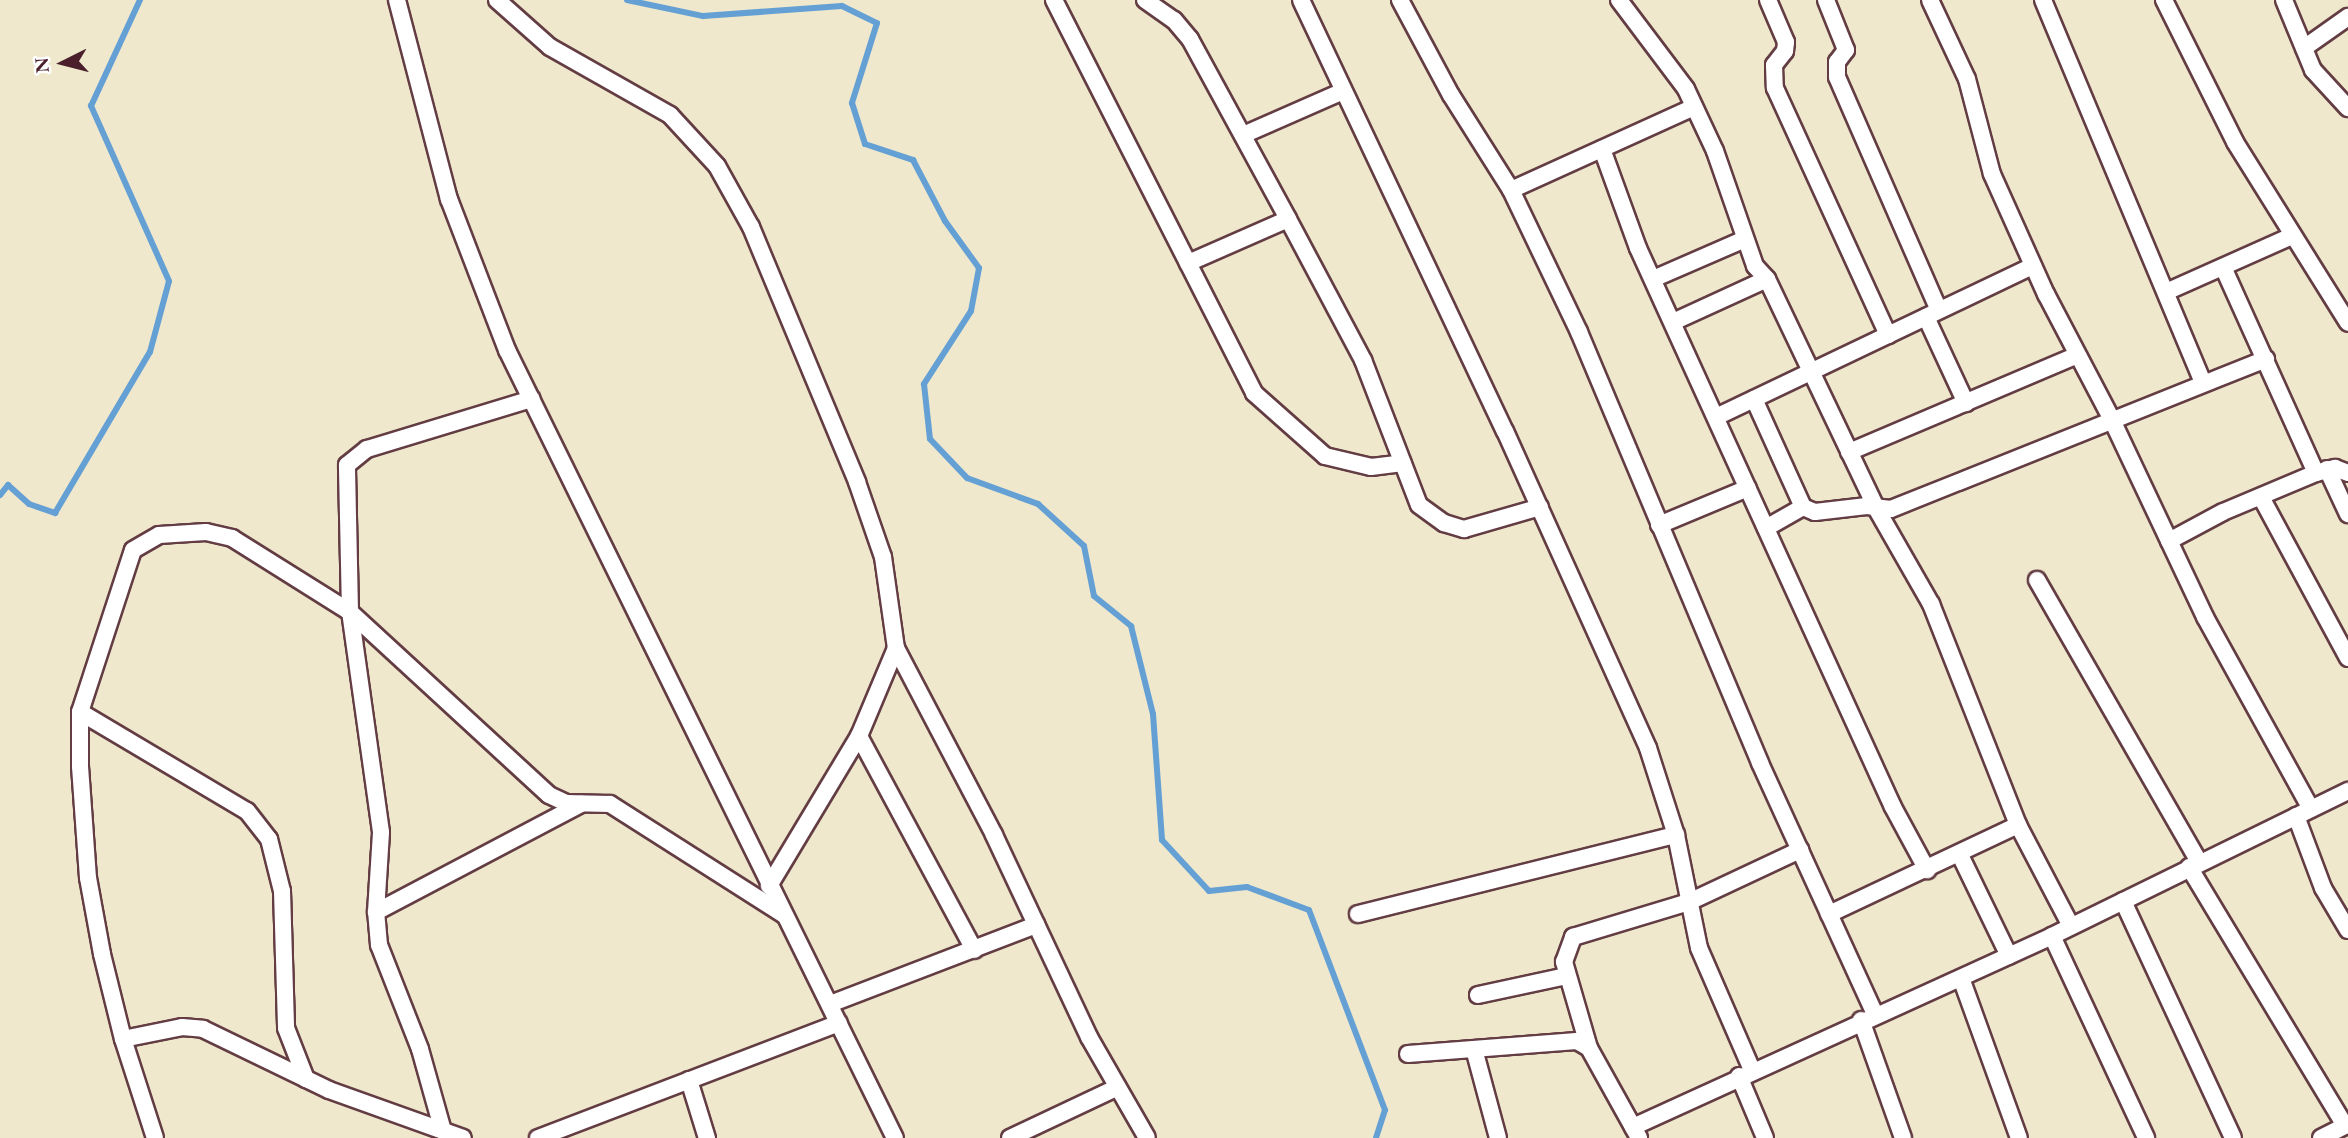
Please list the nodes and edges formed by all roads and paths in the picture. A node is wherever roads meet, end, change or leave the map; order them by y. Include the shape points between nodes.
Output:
1 (397, 0) edge
2 (497, 0) edge
3 (1054, 0) edge
4 (1145, 0) edge
5 (1167, 0) edge
6 (1301, 0) edge
7 (1400, 0) edge
8 (1619, 0) edge
9 (1768, 0) edge
10 (1826, 0) edge
11 (1930, 0) edge
12 (2043, 0) edge
13 (2164, 0) edge
14 (2284, 0) edge
15 (2348, 17) edge
16 (1174, 20) junction
17 (2304, 48) junction
18 (1343, 91) junction
19 (1694, 107) junction
20 (2348, 108) edge
21 (1242, 135) junction
22 (1602, 149) junction
23 (1511, 190) junction
24 (1288, 219) junction
25 (2292, 236) junction
26 (1745, 239) junction
27 (1188, 263) junction
28 (2033, 266) junction
29 (2223, 267) junction
30 (1653, 279) junction
31 (1767, 279) junction
32 (2166, 292) junction
33 (1933, 313) junction
34 (1673, 322) junction
35 (2348, 323) edge
36 (1888, 335) junction
37 (2077, 355) junction
38 (2266, 359) junction
39 (1811, 371) junction
40 (2203, 383) junction
41 (532, 399) junction
42 (1754, 399) junction
43 (1966, 403) junction
44 (1716, 417) junction
45 (2111, 418) junction
46 (1849, 452) junction
47 (1403, 463) junction
48 (2321, 471) junction
49 (2348, 474) edge
50 (1748, 488) junction
51 (2261, 497) junction
52 (1541, 507) junction
53 (1803, 507) junction
54 (1876, 508) junction
55 (2348, 514) edge
56 (1659, 525) junction
57 (1766, 528) junction
58 (2169, 541) junction
59 (2037, 580) dead end
60 (350, 612) junction
61 (896, 648) junction
62 (2348, 658) edge
63 (80, 712) junction
64 (859, 736) junction
65 (2348, 791) edge
66 (582, 804) junction
67 (2311, 809) junction
68 (2296, 817) junction
69 (2018, 825) junction
70 (1676, 835) junction
71 (1800, 850) junction
72 (1960, 855) junction
73 (2194, 865) junction
74 (1927, 870) junction
75 (769, 887) junction
76 (2123, 901) junction
77 (1689, 902) junction
78 (376, 912) junction
79 (1358, 914) dead end
80 (1829, 914) junction
81 (783, 915) junction
82 (1036, 925) junction
83 (2071, 926) junction
84 (2348, 930) edge
85 (2052, 936) junction
86 (974, 950) junction
87 (2009, 956) junction
88 (1567, 976) junction
89 (1961, 978) junction
90 (1478, 995) dead end
91 (830, 1004) junction
92 (1868, 1017) junction
93 (839, 1023) junction
94 (123, 1039) junction
95 (1588, 1048) junction
96 (1474, 1049) junction
97 (1408, 1054) dead end
98 (1746, 1073) junction
99 (306, 1079) junction
100 (689, 1080) junction
101 (1118, 1087) junction
102 (2346, 1125) edge
103 (443, 1131) junction
104 (1636, 1133) edge
105 (155, 1138) edge
106 (463, 1138) edge
107 (538, 1138) edge
108 (707, 1138) edge
109 (895, 1138) edge
110 (1010, 1138) edge
111 (1147, 1138) edge
112 (1498, 1138) edge
113 (1765, 1138) edge
114 (1903, 1138) edge
115 (2018, 1138) edge
116 (2146, 1138) edge
117 (2233, 1138) edge
118 (2321, 1138) edge

1 - 41 street via 449,199 507,350
2 - 61 street via 550,47 670,115 717,166 751,227 857,482 883,557 889,624
3 - 27 street
4 - 16 street
5 - 16 street
6 - 18 street
7 - 23 street via 1451,95
8 - 19 street via 1686,89
9 - 36 street via 1786,42 1786,51 1774,65 1775,88
10 - 33 street via 1846,50 1838,62 1837,77
11 - 28 street via 1967,79 1992,174
12 - 32 street
13 - 25 street via 2235,142
14 - 17 street
15 - 17 street
16 - 21 street via 1190,39
17 - 20 street via 2313,70
18 - 21 street
18 - 52 street
19 - 22 street
19 - 26 street via 1715,151
21 - 24 street
22 - 23 street
22 - 30 street
23 - 56 street via 1579,332
24 - 27 street
24 - 47 street via 1363,360
25 - 29 street
25 - 35 street
26 - 30 street
26 - 31 street via 1755,266
27 - 47 street via 1254,393 1269,410 1325,456 1371,467
28 - 33 street
28 - 37 street
29 - 32 street
29 - 38 street
30 - 34 street
31 - 34 street
31 - 39 street
32 - 40 street
33 - 36 street
33 - 43 street
34 - 44 street
36 - 39 street
37 - 43 street
37 - 45 street
38 - 40 street
38 - 48 street
39 - 42 street
39 - 46 street
40 - 45 street
41 - 60 street via 366,449 346,466
41 - 75 street
42 - 44 street
42 - 53 street
43 - 46 street
44 - 50 street
45 - 54 street via 1891,509
45 - 58 street
46 - 54 street
47 - 52 street via 1419,505 1444,523 1464,529
48 - 49 street
48 - 51 street
48 - 55 street
50 - 56 street
50 - 57 street
51 - 58 street
51 - 62 street
52 - 70 street via 1648,748
53 - 54 street via 1815,512
53 - 57 street
54 - 69 street via 1931,604
56 - 71 street
57 - 74 street via 1893,807
58 - 67 street via 2237,678
59 - 73 street
60 - 63 street via 232,538 206,532 151,538 133,550
60 - 66 street via 549,795
60 - 78 street via 380,832
61 - 64 street
61 - 82 street
63 - 94 street via 88,878
63 - 99 street via 247,811 269,839 282,891 286,1028
64 - 75 street
64 - 86 street
65 - 67 street
66 - 78 street
66 - 81 street via 610,804
67 - 68 street
68 - 73 street
68 - 84 street via 2323,888
69 - 72 street
69 - 83 street
70 - 77 street
70 - 79 street
71 - 77 street
71 - 80 street
72 - 74 street
72 - 87 street
73 - 76 street
73 - 102 street
74 - 80 street
75 - 81 street
76 - 83 street
76 - 117 street
77 - 88 street via 1573,937 1566,949
77 - 98 street via 1699,948
78 - 103 street via 382,959 420,1049
80 - 92 street
81 - 91 street
82 - 86 street
82 - 101 street via 1088,1037
83 - 85 street
85 - 87 street
85 - 116 street
86 - 91 street
87 - 89 street
88 - 90 street
88 - 95 street
89 - 92 street
89 - 115 street
91 - 93 street
92 - 98 street
92 - 114 street
93 - 100 street
93 - 109 street
94 - 99 street via 182,1027 203,1029
94 - 105 street
95 - 96 street via 1577,1041
95 - 104 street
96 - 97 street
96 - 112 street
98 - 104 street
98 - 113 street
99 - 103 street
100 - 107 street
100 - 108 street
101 - 110 street
101 - 111 street
102 - 118 street
103 - 106 street

